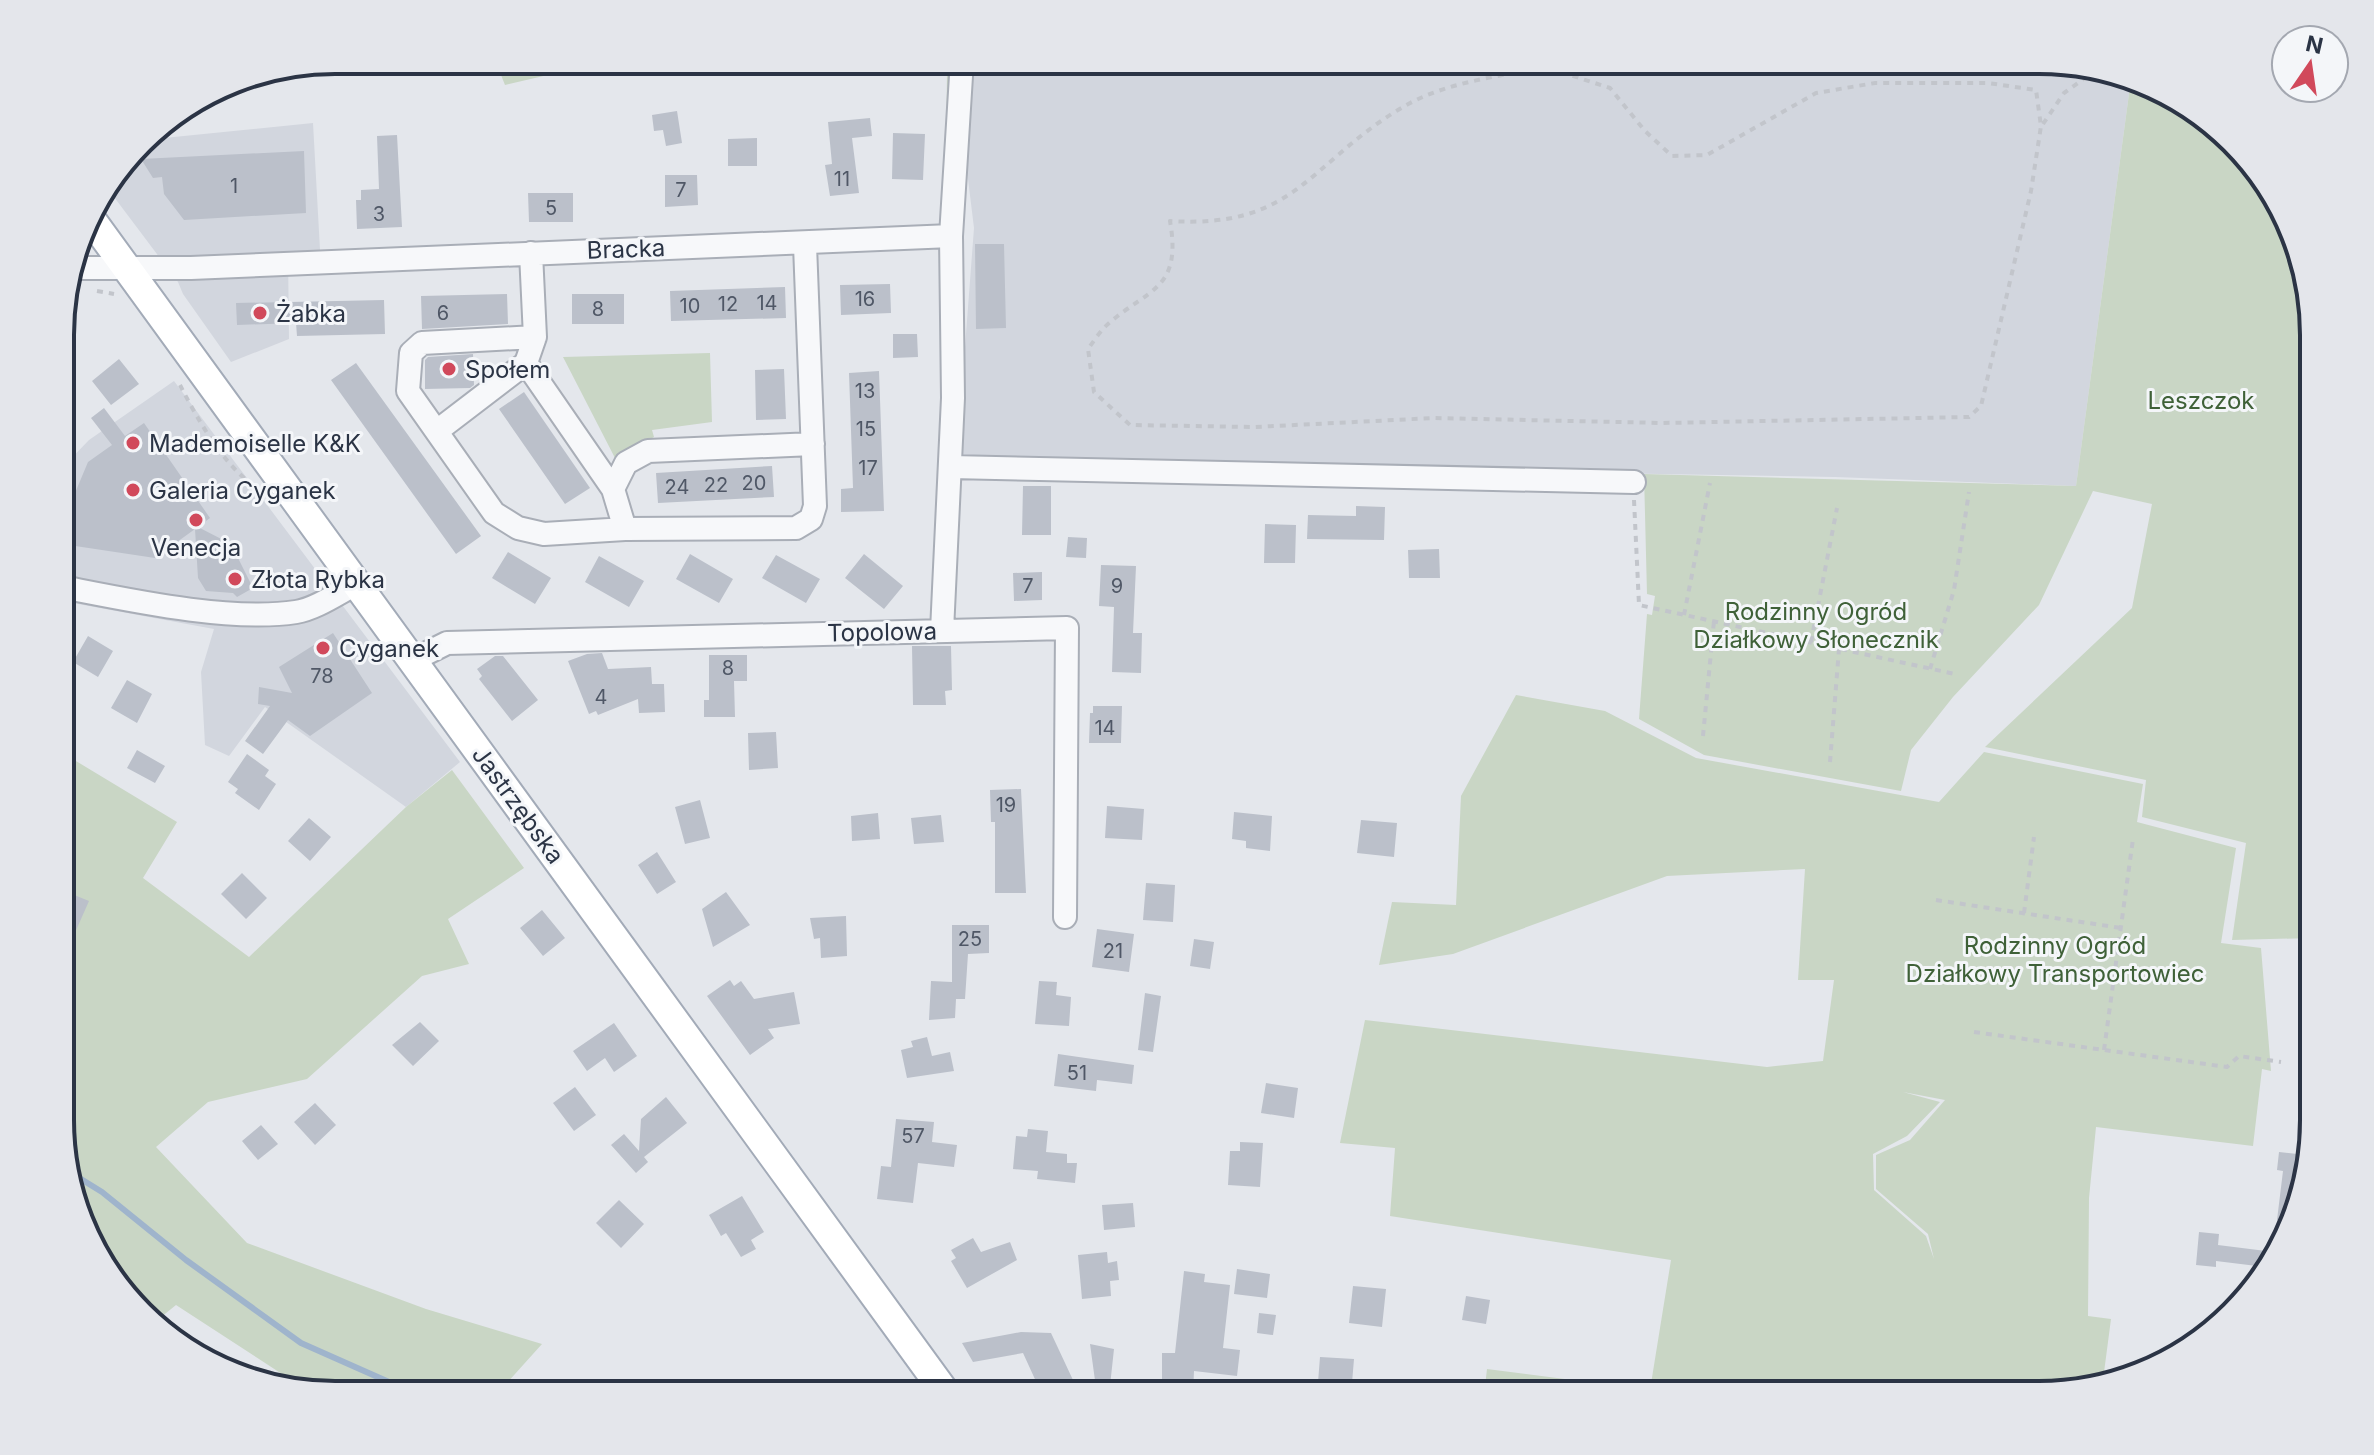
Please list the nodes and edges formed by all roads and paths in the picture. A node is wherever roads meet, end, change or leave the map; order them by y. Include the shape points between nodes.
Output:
1 (961, 74) edge
2 (1511, 74) edge
3 (1567, 74) edge
4 (2084, 78) edge
5 (2041, 126) junction
6 (97, 228) edge
7 (951, 236) junction
8 (805, 245) junction
9 (531, 253) junction
10 (125, 266) junction
11 (83, 268) edge
12 (535, 337) junction
13 (526, 363) junction
14 (437, 431) junction
15 (813, 444) junction
16 (951, 467) junction
17 (1634, 482) joint
18 (1710, 483) dead end
19 (613, 489) junction
20 (1969, 492) dead end
21 (1837, 508) dead end
22 (625, 529) junction
23 (358, 583) junction
24 (74, 589) edge
25 (1684, 615) junction
26 (1714, 621) junction
27 (942, 631) junction
28 (1811, 642) junction
29 (1839, 649) junction
30 (413, 660) junction
31 (1930, 669) junction
32 (1955, 674) dead end
33 (1703, 736) dead end
34 (1830, 762) dead end
35 (2034, 837) dead end
36 (2133, 839) dead end
37 (1936, 900) dead end
38 (2024, 913) junction
39 (1065, 917) dead end
40 (2121, 928) junction
41 (1974, 1032) dead end
42 (2104, 1050) junction
43 (2281, 1062) dead end
44 (937, 1381) edge

1 - 7 street
2 - 5 path via 1432,93 1398,110 1304,186 1254,213 1209,224 1170,221 1175,249 1158,290 1106,325 1088,349 1094,392 1130,425 1255,427 1434,418 1663,423 1969,417 1981,406
3 - 5 path via 1610,88 1672,156 1707,155 1816,93 1875,83 1988,83 2036,90
4 - 5 path via 2064,93
6 - 10 main road, Jastrzębska
7 - 8 street, Bracka
7 - 16 street
8 - 9 street, Bracka
8 - 15 street
9 - 10 street, Bracka via 191,268
9 - 12 street
10 - 11 street, Bracka
10 - 23 main road, Jastrzębska
12 - 13 street
12 - 14 street via 422,343 411,353 408,391
13 - 14 street
13 - 19 street
14 - 22 street via 494,513 518,528 544,534
15 - 19 street via 648,451 626,463
15 - 22 street via 815,506 811,519 796,528
16 - 17 street
16 - 27 street
17 - 25 path via 1639,605
18 - 25 path
19 - 22 street
20 - 31 path via 1954,590
21 - 28 path
23 - 24 street via 299,612 245,612
23 - 30 main road, Jastrzębska
25 - 26 path
26 - 28 path
26 - 33 path
27 - 30 street, Topolowa via 447,643
27 - 39 street, Topolowa via 1067,628
28 - 29 path
29 - 31 path
29 - 34 path
30 - 44 main road, Jastrzębska
31 - 32 path
35 - 38 path
36 - 40 path
37 - 38 path
38 - 40 path
40 - 42 path
41 - 42 path
42 - 43 path via 2227,1067 2239,1056

